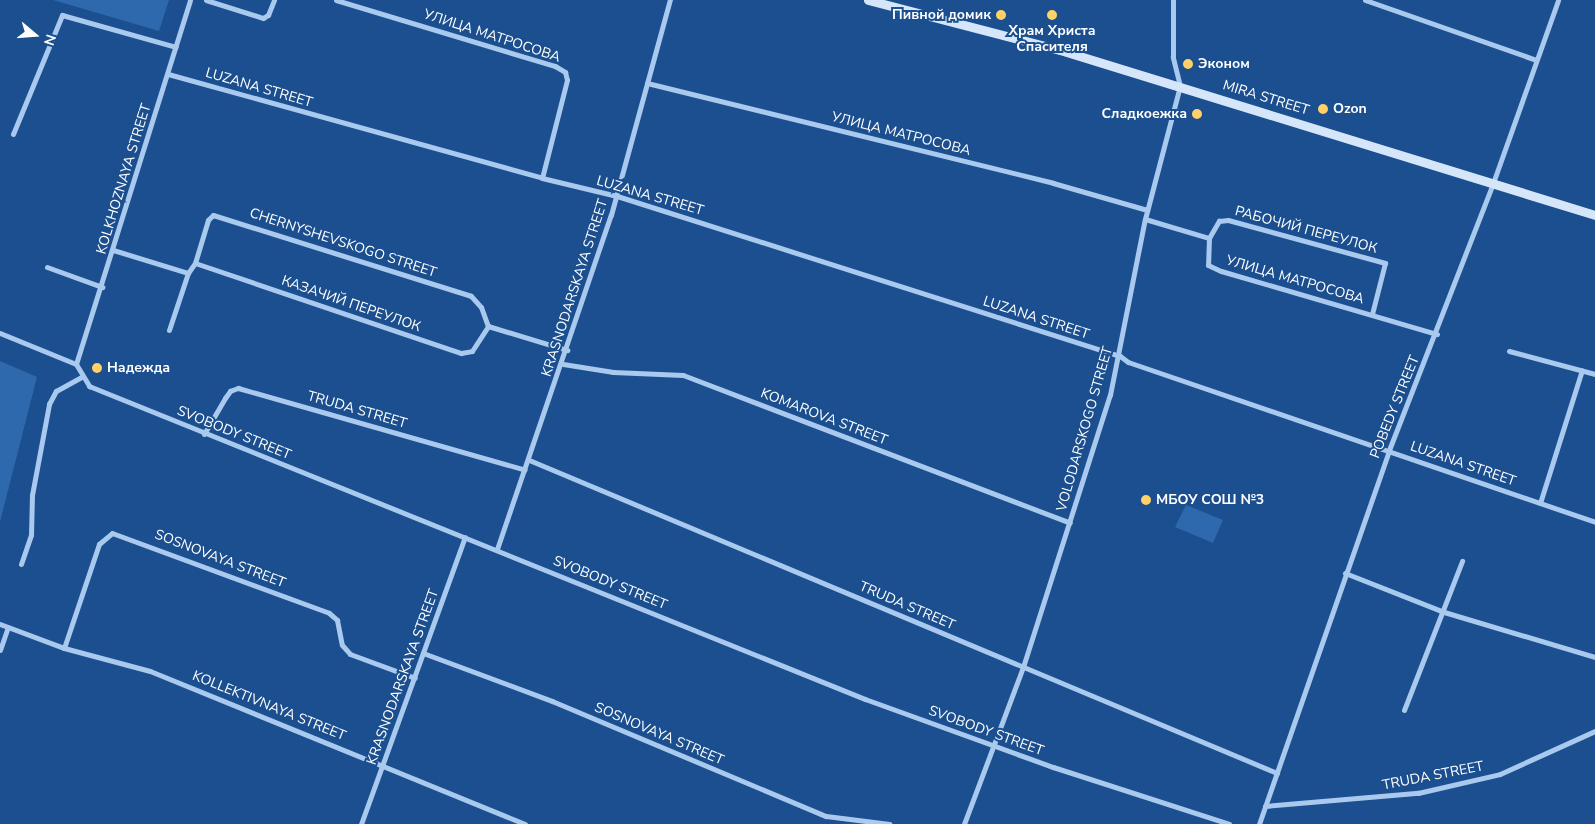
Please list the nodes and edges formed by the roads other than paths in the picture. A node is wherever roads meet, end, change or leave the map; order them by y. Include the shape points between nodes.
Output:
1 (190, 0) edge
2 (206, 0) edge
3 (274, 0) edge
4 (336, 0) edge
5 (670, 0) edge
6 (868, 0) edge
7 (1173, 0) edge
8 (1366, 0) edge
9 (1558, 0) edge
10 (176, 47) junction
11 (1536, 60) junction
12 (168, 74) junction
13 (648, 84) junction
14 (1180, 86) junction
15 (13, 134) dead end
16 (542, 178) junction
17 (1493, 183) junction
18 (617, 196) junction
19 (1147, 210) junction
20 (1595, 215) edge
21 (1145, 219) junction
22 (1209, 238) junction
23 (114, 250) junction
24 (195, 263) junction
25 (47, 267) dead end
26 (188, 273) junction
27 (102, 287) junction
28 (1372, 314) junction
29 (488, 326) junction
30 (169, 330) dead end
31 (0, 333) edge
32 (1437, 334) junction
33 (567, 350) junction
34 (1509, 351) dead end
35 (1120, 356) junction
36 (76, 364) junction
37 (563, 364) junction
38 (1582, 370) junction
39 (1595, 374) edge
40 (80, 377) junction
41 (204, 434) junction
42 (1389, 450) junction
43 (529, 460) junction
44 (525, 470) junction
45 (1540, 503) junction
46 (1595, 522) edge
47 (1070, 523) junction
48 (465, 537) junction
49 (497, 550) junction
50 (1462, 561) dead end
51 (21, 564) dead end
52 (1345, 573) junction
53 (1444, 612) junction
54 (0, 624) edge
55 (8, 627) junction
56 (64, 648) junction
57 (0, 650) edge
58 (423, 653) junction
59 (1595, 657) edge
60 (1023, 667) junction
61 (415, 678) junction
62 (1404, 710) dead end
63 (1595, 731) edge
64 (992, 746) junction
65 (383, 764) junction
66 (1277, 772) junction
67 (1265, 806) junction
68 (361, 824) edge
69 (525, 824) edge
70 (889, 824) edge
71 (964, 824) edge
72 (1230, 824) edge
73 (1259, 824) edge

1 - 10 street, KOLKHOZNAYA STREET
2 - 3 street via 263,18 268,15
4 - 16 street, УЛИЦА МАТРОСОВА via 555,66 564,72 567,80
5 - 13 street, KRASNODARSKAYA STREET
6 - 14 main road, MIRA STREET via 1060,50
7 - 14 street, VOLODARSKOGO STREET via 1173,57
8 - 11 street
9 - 11 street, POBEDY STREET
10 - 12 street, KOLKHOZNAYA STREET
10 - 15 street via 62,15
11 - 17 street, POBEDY STREET
12 - 16 street, LUZANA STREET
12 - 23 street, KOLKHOZNAYA STREET
13 - 18 street, KRASNODARSKAYA STREET
13 - 19 street, УЛИЦА МАТРОСОВА via 1053,183
14 - 17 main road, MIRA STREET
14 - 19 street, VOLODARSKOGO STREET
16 - 18 street, LUZANA STREET
17 - 20 main road, MIRA STREET
17 - 32 street, POBEDY STREET
18 - 33 street, KRASNODARSKAYA STREET
18 - 35 street, LUZANA STREET
19 - 21 street, VOLODARSKOGO STREET
21 - 22 street
21 - 35 street, VOLODARSKOGO STREET
22 - 28 street, УЛИЦА МАТРОСОВА via 1208,265
22 - 28 street, РАБОЧИЙ ПЕРЕУЛОК via 1219,221 1228,220 1385,263
23 - 26 street
23 - 27 street, KOLKHOZNAYA STREET
24 - 26 street, CHERNYSHEVSKOGO STREET
24 - 29 street, КАЗАЧИЙ ПЕРЕУЛОК via 461,353 472,351
24 - 29 street, CHERNYSHEVSKOGO STREET via 208,220 213,215 227,217 471,296 482,307
25 - 27 street
26 - 30 street, CHERNYSHEVSKOGO STREET
27 - 36 street, KOLKHOZNAYA STREET
28 - 32 street, УЛИЦА МАТРОСОВА
29 - 33 street
31 - 36 street
32 - 42 street, POBEDY STREET
33 - 37 street, KRASNODARSKAYA STREET
34 - 38 street
35 - 42 street, LUZANA STREET via 1128,362
35 - 47 street, VOLODARSKOGO STREET
36 - 40 street
37 - 43 street, KRASNODARSKAYA STREET
37 - 47 street, KOMAROVA STREET via 613,372 682,375
38 - 39 street
38 - 45 street
40 - 41 street, SVOBODY STREET via 89,386
40 - 51 street via 56,391 49,404 32,494 31,535
41 - 44 street, TRUDA STREET via 225,398 238,388
41 - 48 street, SVOBODY STREET
42 - 45 street, LUZANA STREET
42 - 52 street, POBEDY STREET
43 - 44 street, KRASNODARSKAYA STREET
43 - 60 street, TRUDA STREET
44 - 49 street, KRASNODARSKAYA STREET
45 - 46 street, LUZANA STREET
47 - 60 street, VOLODARSKOGO STREET
48 - 49 street, SVOBODY STREET
48 - 58 street, KRASNODARSKAYA STREET
49 - 64 street, SVOBODY STREET via 865,699
50 - 53 street
52 - 53 street
52 - 66 street, POBEDY STREET
53 - 59 street
53 - 62 street
54 - 55 street, KOLLEKTIVNAYA STREET
55 - 56 street, KOLLEKTIVNAYA STREET
55 - 57 street
56 - 61 street, SOSNOVAYA STREET via 99,544 112,533 329,613 337,620 342,645 350,654
56 - 65 street, KOLLEKTIVNAYA STREET via 150,671
58 - 61 street, KRASNODARSKAYA STREET
58 - 70 street, SOSNOVAYA STREET via 552,701 826,816
60 - 64 street, VOLODARSKOGO STREET
60 - 66 street, TRUDA STREET
61 - 65 street, KRASNODARSKAYA STREET
63 - 67 street, TRUDA STREET via 1500,774 1437,789 1386,797
64 - 71 street, VOLODARSKOGO STREET
64 - 72 street, SVOBODY STREET
65 - 68 street, KRASNODARSKAYA STREET
65 - 69 street, KOLLEKTIVNAYA STREET
66 - 67 street, POBEDY STREET
67 - 73 street, POBEDY STREET

